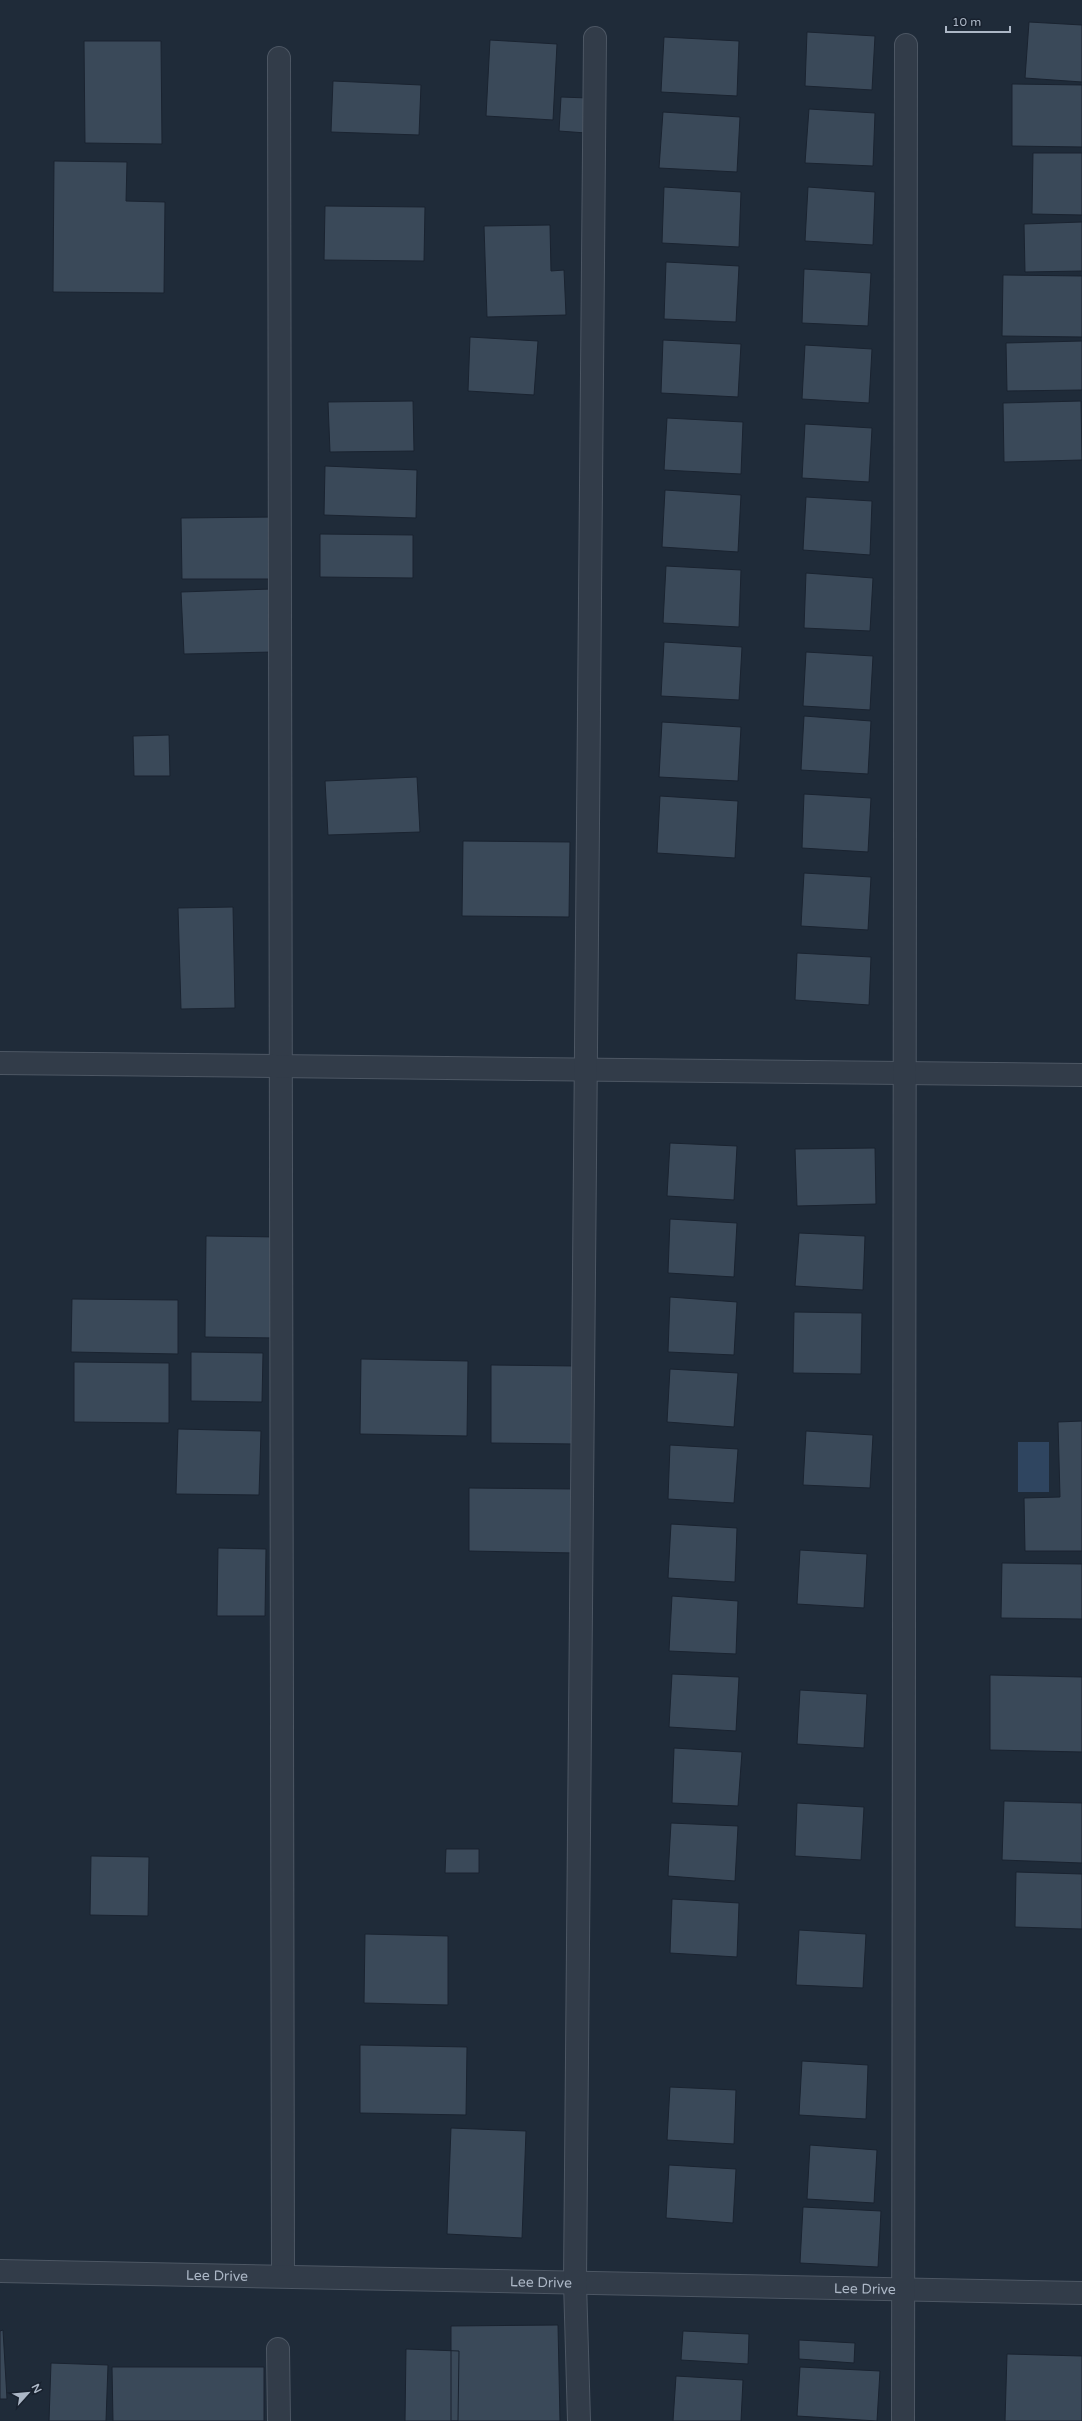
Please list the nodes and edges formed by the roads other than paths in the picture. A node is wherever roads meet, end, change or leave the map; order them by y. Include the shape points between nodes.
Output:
1 (596, 38) dead end
2 (906, 45) dead end
3 (279, 58) dead end
4 (0, 1063) edge
5 (280, 1066) junction
6 (586, 1070) junction
7 (904, 1073) junction
8 (1082, 1075) edge
9 (0, 2271) edge
10 (283, 2276) junction
11 (575, 2282) junction
12 (903, 2290) junction
13 (1082, 2293) edge
14 (278, 2349) dead end
15 (279, 2421) edge
16 (579, 2421) edge
17 (903, 2421) edge

1 - 6 street
2 - 7 street
3 - 5 street
4 - 5 street
5 - 6 street
5 - 10 street
6 - 7 street
6 - 11 street
7 - 8 street
7 - 12 street
9 - 10 street, Lee Drive
10 - 11 street, Lee Drive
11 - 12 street, Lee Drive
11 - 16 street
12 - 13 street, Lee Drive
12 - 17 street
14 - 15 street

